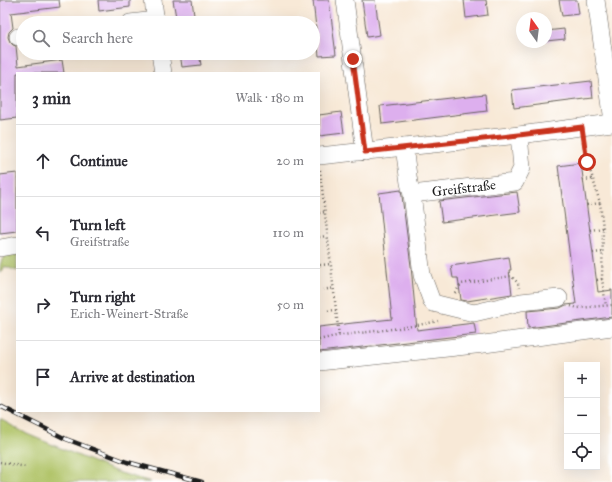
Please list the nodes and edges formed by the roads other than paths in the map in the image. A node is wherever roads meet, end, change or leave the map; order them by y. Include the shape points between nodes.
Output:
1 (153, 0) edge
2 (345, 0) edge
3 (596, 0) edge
4 (155, 16) edge
5 (606, 31) edge
6 (161, 60) edge
7 (163, 72) edge
8 (612, 114) edge
9 (612, 123) edge
10 (519, 135) junction
11 (404, 147) junction
12 (365, 152) junction
13 (320, 161) edge
14 (412, 194) junction
15 (16, 246) edge
16 (0, 248) edge
17 (559, 298) road end
18 (612, 327) edge
19 (320, 362) edge

1 - 4 street
2 - 12 street
3 - 5 street
5 - 8 street
6 - 7 street
9 - 10 street
10 - 11 street
10 - 14 street, Greifstraße via 522,168 515,182
11 - 12 street
11 - 14 street, Greifstraße
12 - 13 street
14 - 17 street via 422,275 432,302 444,313 474,313 521,302
15 - 16 street
18 - 19 street

